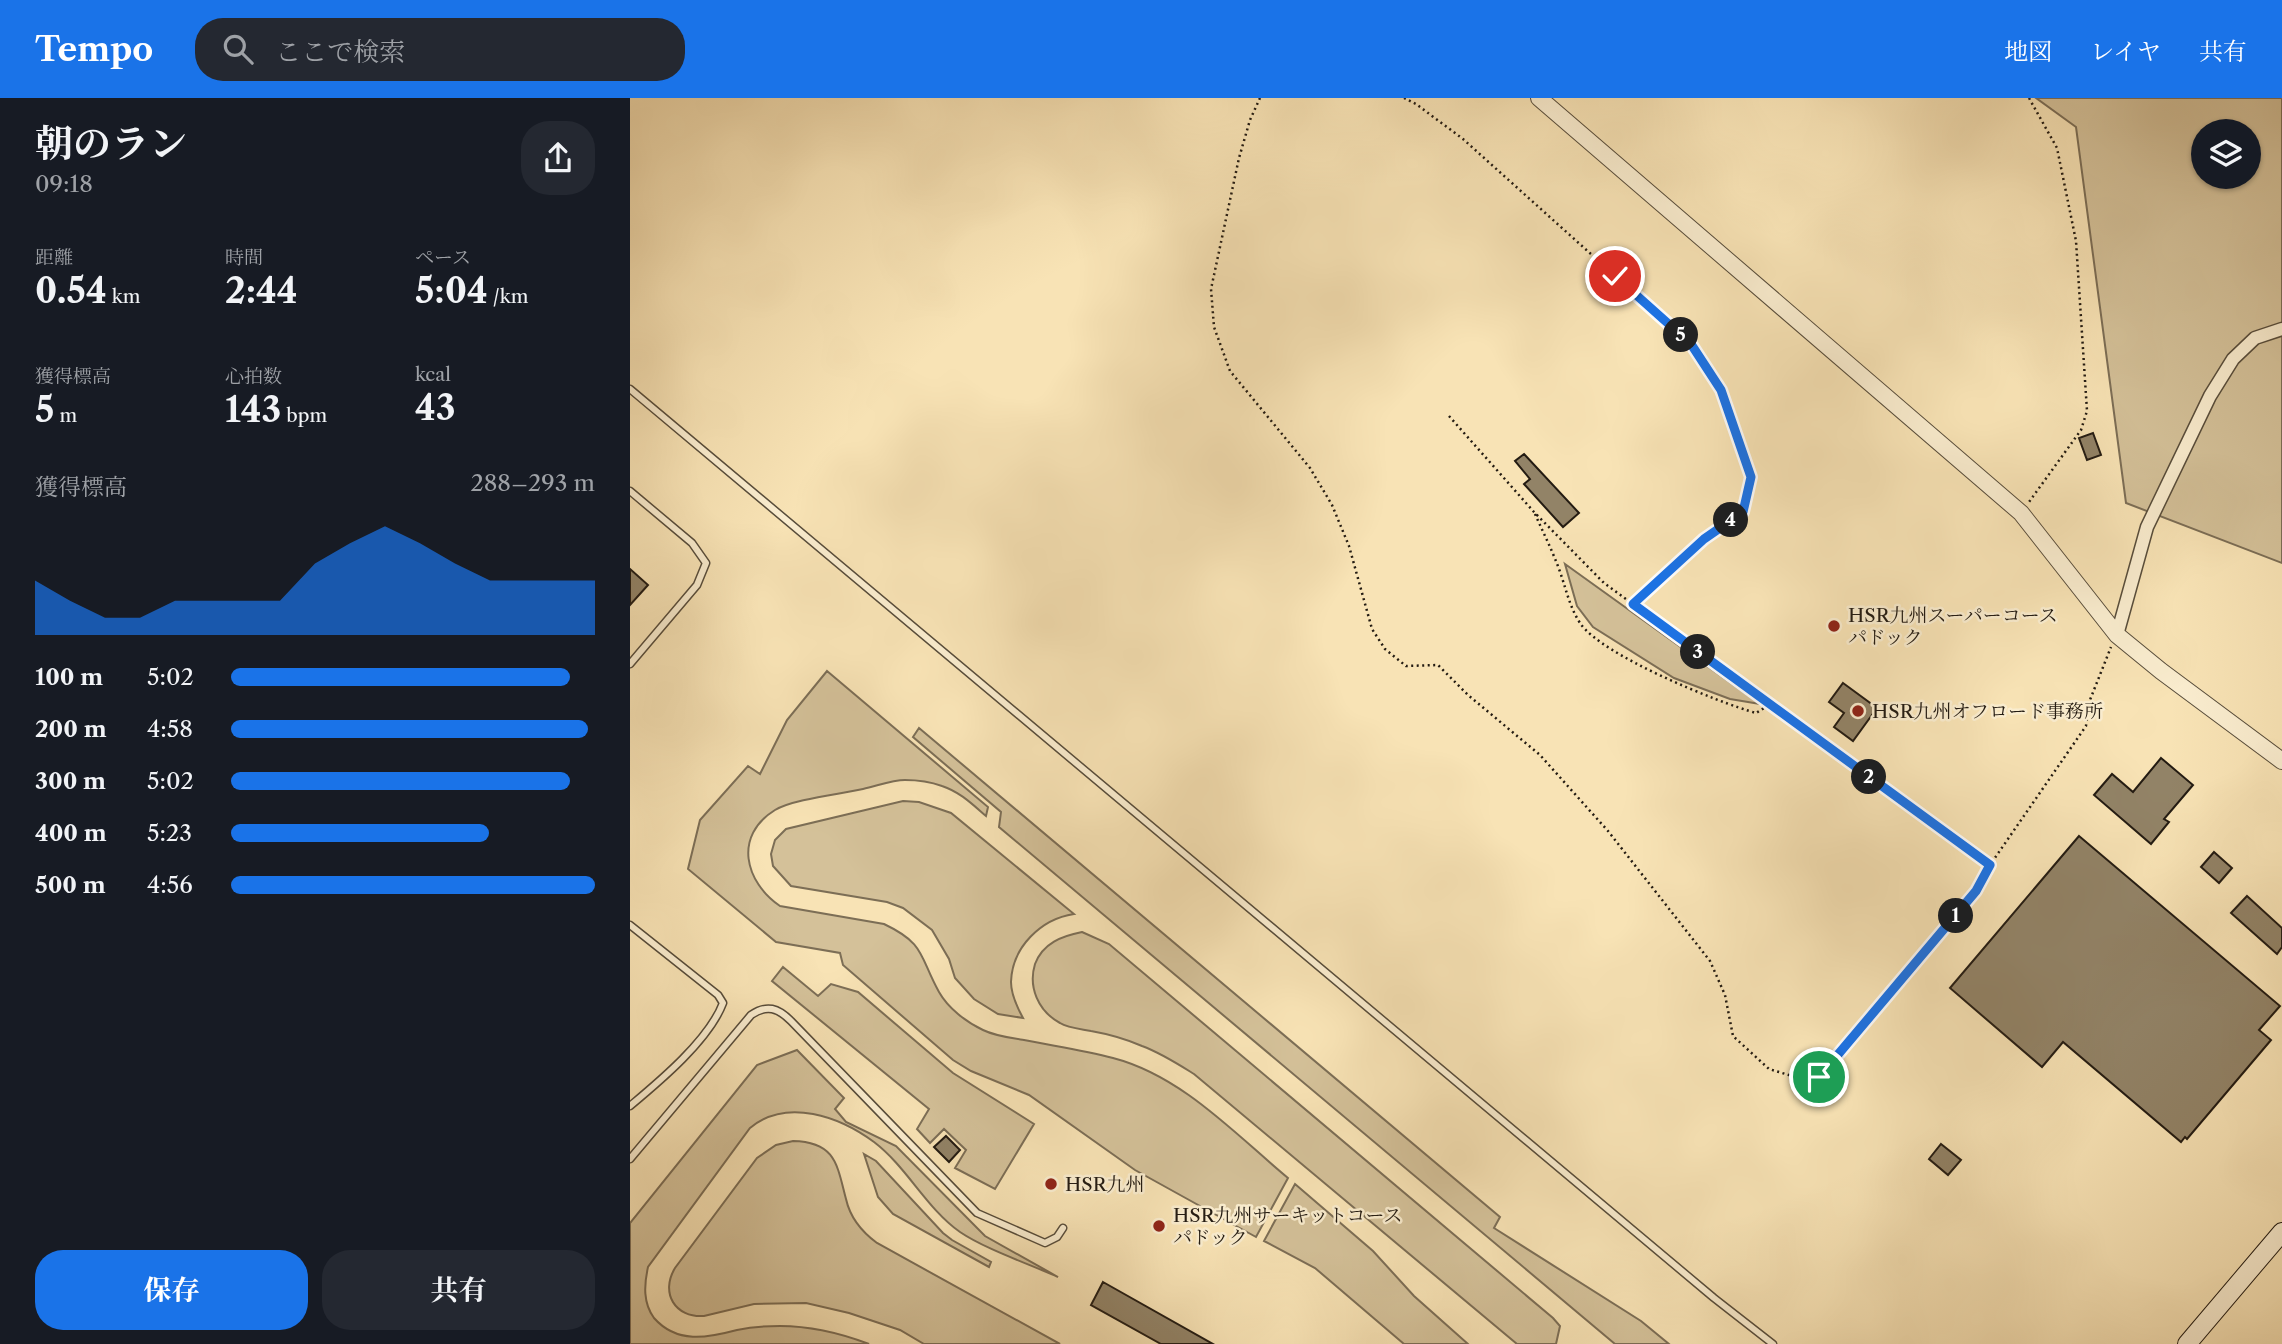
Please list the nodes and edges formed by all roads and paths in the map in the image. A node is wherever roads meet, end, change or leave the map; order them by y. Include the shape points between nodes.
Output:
1 (1260, 98) edge
2 (1404, 98) edge
3 (1539, 98) edge
4 (2029, 98) edge
5 (2282, 329) edge
6 (630, 389) edge
7 (1449, 416) dead end
8 (630, 491) edge
9 (1534, 512) junction
10 (2021, 513) junction
11 (1633, 604) junction
12 (2117, 635) junction
13 (630, 664) edge
14 (1769, 705) junction
15 (2282, 761) edge
16 (1990, 865) junction
17 (630, 925) edge
18 (630, 1106) edge
19 (630, 1159) edge
20 (1063, 1228) dead end
21 (2282, 1232) edge
22 (1773, 1344) edge
23 (2186, 1344) edge

1 - 16 path via 1238,158 1211,289 1214,327 1230,371 1310,468 1332,505 1349,546 1372,629 1385,649 1406,666 1438,665 1540,755 1608,831 1710,961 1725,995 1733,1036 1769,1069 1802,1079 1819,1077 1976,891
2 - 11 path via 1463,139 1691,344 1721,390 1751,477 1743,512 1704,539
3 - 10 street
4 - 10 path via 2057,148 2076,241 2087,411 2081,430
5 - 12 street via 2255,338 2233,359 2210,396 2147,527
6 - 22 lane
7 - 9 path
8 - 13 lane via 692,543 706,563 697,585
9 - 11 path via 1604,583
9 - 14 path via 1568,603 1582,627 1654,673 1756,713
10 - 12 street
11 - 14 path
12 - 15 street
12 - 16 path via 2088,705 2086,726
14 - 16 path
17 - 18 lane via 723,1003 718,1017 670,1073
19 - 20 lane via 751,1015 771,1007 783,1013 977,1213 1045,1243
21 - 23 main road

